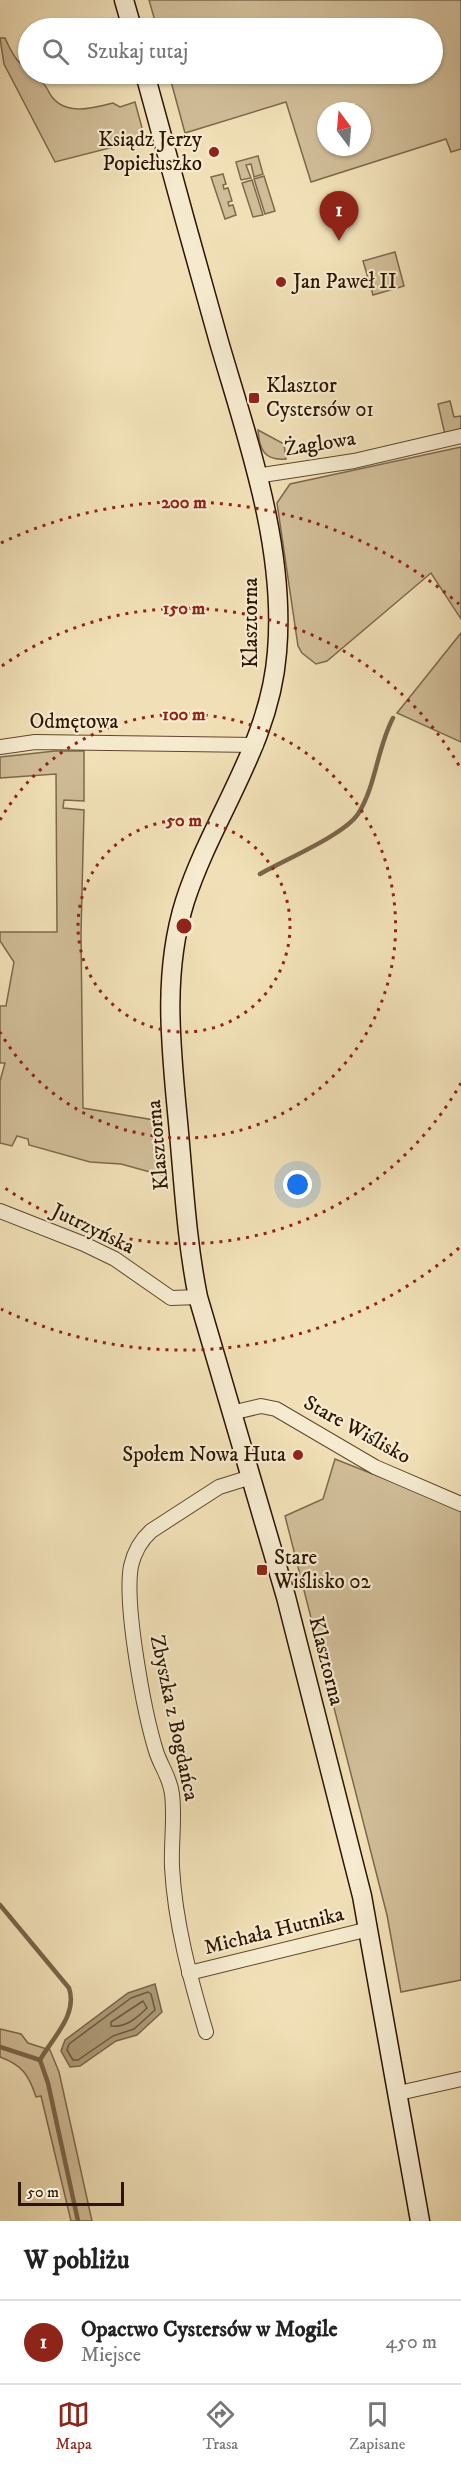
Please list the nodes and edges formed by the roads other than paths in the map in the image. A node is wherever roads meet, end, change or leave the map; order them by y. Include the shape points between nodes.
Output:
1 (124, 0) edge
2 (129, 18) edge
3 (148, 84) edge
4 (461, 436) edge
5 (256, 476) junction
6 (256, 745) junction
7 (0, 747) edge
8 (0, 1210) edge
9 (198, 1297) junction
10 (231, 1413) junction
11 (251, 1477) junction
12 (461, 1504) edge
13 (369, 1929) junction
14 (189, 1973) junction
15 (206, 2032) dead end
16 (461, 2079) edge
17 (399, 2093) junction
18 (420, 2221) edge

1 - 2 street
3 - 5 street, Klasztorna
4 - 5 street, Żaglowa via 354,461
5 - 6 street, Klasztorna via 275,574 279,634 273,689
6 - 7 street, Odmętowa via 35,742
6 - 9 street, Klasztorna via 190,888 176,934 171,969 169,1002 175,1088
8 - 9 street, Jutrzyńska via 115,1259 171,1298
9 - 10 street, Klasztorna
10 - 11 street, Klasztorna
10 - 12 street, Stare Wiślisko via 261,1406 276,1409 375,1467
11 - 13 street, Klasztorna via 286,1597
11 - 14 street, Zbyszka z Bogdańca via 223,1484 157,1526 142,1539 131,1567 131,1610 141,1675 155,1749 170,1779 172,1868
13 - 14 street, Michała Hutnika
13 - 17 street, Klasztorna
14 - 15 street, Zbyszka z Bogdańca
16 - 17 street
17 - 18 street, Klasztorna

